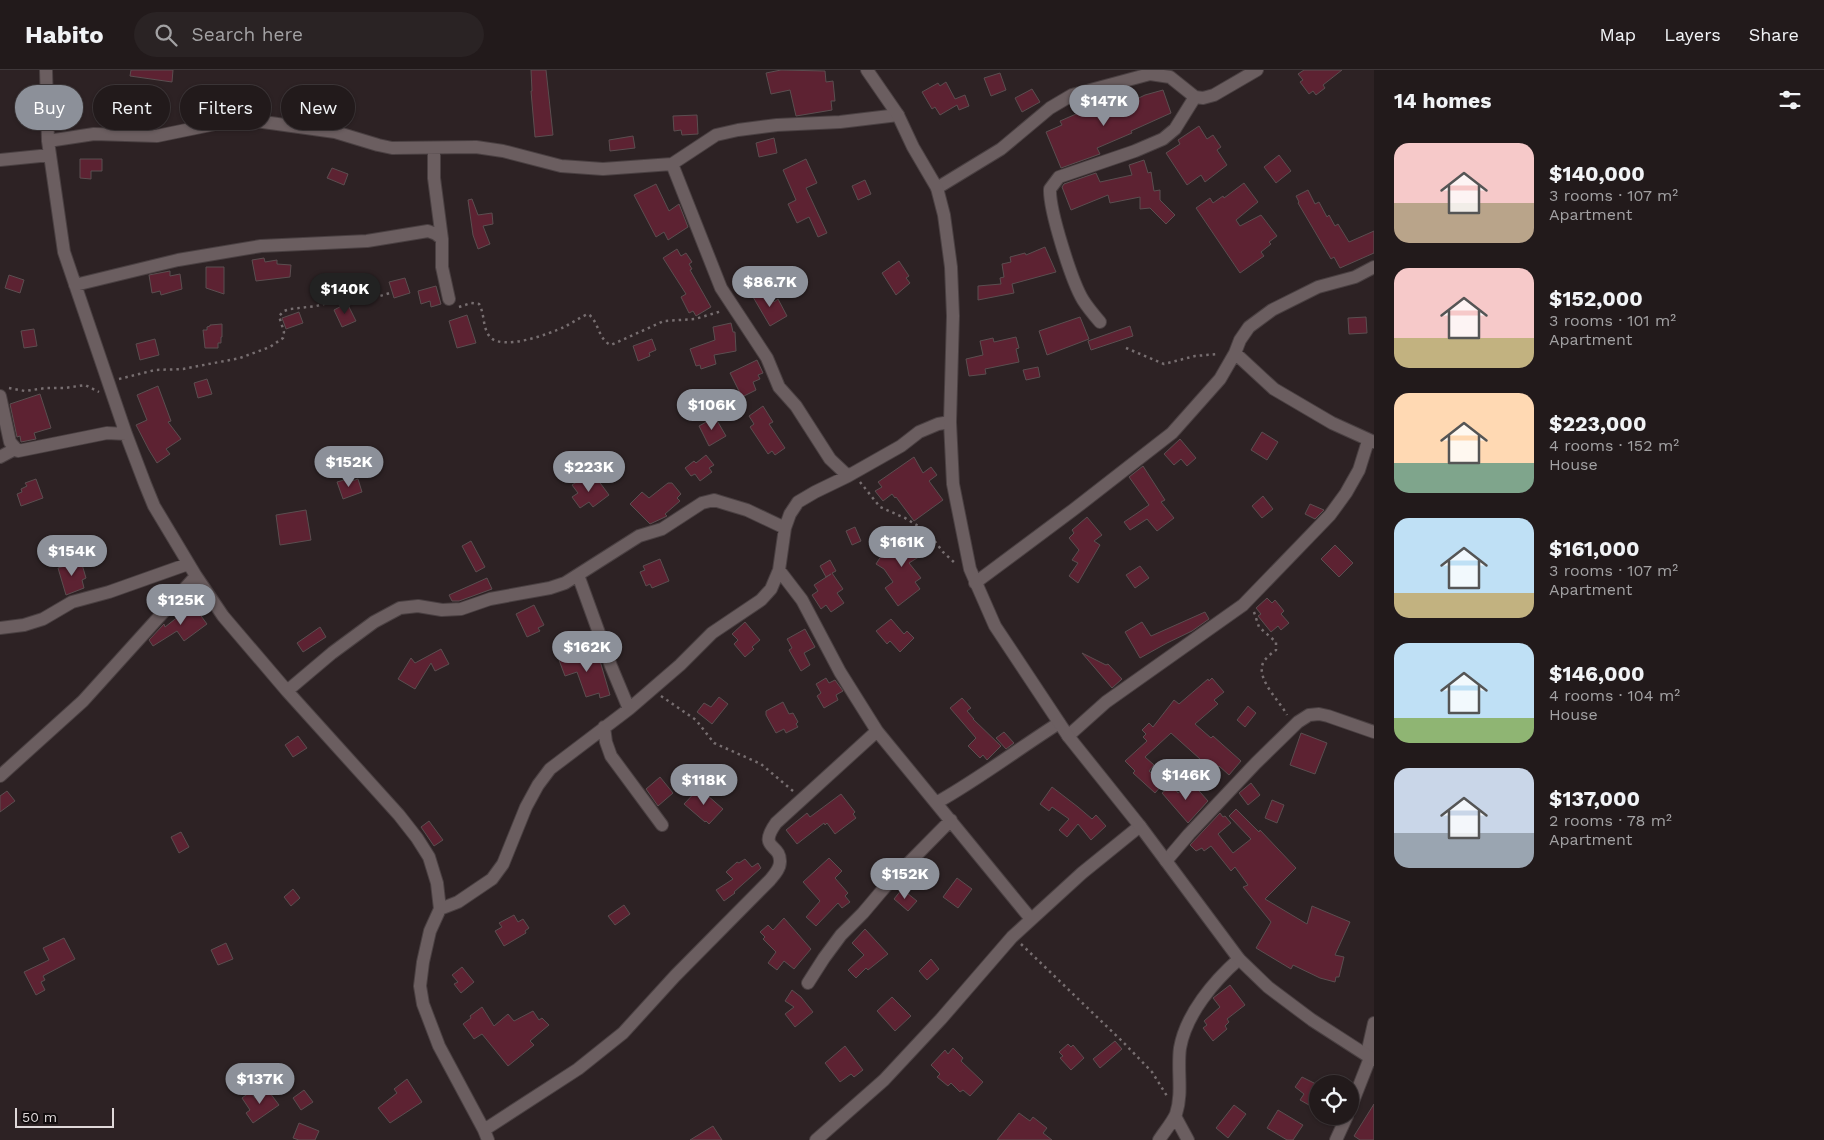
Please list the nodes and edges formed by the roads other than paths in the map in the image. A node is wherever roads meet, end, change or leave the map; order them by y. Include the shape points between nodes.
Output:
1 (46, 70) edge
2 (867, 70) edge
3 (1257, 70) edge
4 (1195, 97) junction
5 (898, 115) junction
6 (48, 141) junction
7 (434, 148) junction
8 (50, 155) junction
9 (0, 160) edge
10 (672, 164) junction
11 (937, 188) junction
12 (442, 239) junction
13 (1374, 267) edge
14 (75, 285) junction
15 (449, 299) road end
16 (1100, 322) dead end
17 (1236, 353) junction
18 (2, 391) edge
19 (950, 422) junction
20 (126, 434) junction
21 (1371, 442) edge
22 (15, 449) junction
23 (0, 458) edge
24 (850, 474) junction
25 (785, 528) junction
26 (188, 564) junction
27 (779, 570) junction
28 (578, 575) junction
29 (196, 576) junction
30 (975, 581) junction
31 (0, 628) edge
32 (287, 691) junction
33 (630, 709) junction
34 (1059, 723) junction
35 (604, 727) junction
36 (877, 731) junction
37 (1374, 732) edge
38 (1068, 736) junction
39 (0, 776) edge
40 (936, 803) junction
41 (951, 820) junction
42 (662, 826) dead end
43 (1140, 826) junction
44 (1166, 861) junction
45 (440, 909) junction
46 (1031, 919) junction
47 (1239, 959) junction
48 (808, 983) dead end
49 (1374, 1023) edge
50 (1372, 1059) edge
51 (1359, 1089) edge
52 (1175, 1116) junction
53 (1343, 1125) edge
54 (486, 1135) edge
55 (816, 1140) edge
56 (1159, 1140) edge
57 (1188, 1140) edge
58 (1336, 1140) edge

1 - 6 street
2 - 5 street
3 - 4 street via 1214,95
4 - 11 street via 1170,77 1150,74 1072,95 1050,108 1001,148
4 - 16 street via 1175,129 1163,138 1059,177 1050,189 1053,212 1074,278 1082,299
5 - 10 street via 738,130 716,135
5 - 11 street
6 - 7 street via 94,134 157,136 256,121 335,132 392,148
6 - 8 street
7 - 10 street via 454,146 503,150 580,168
7 - 12 street via 434,178
8 - 9 street
8 - 14 street via 64,252
10 - 24 street via 721,288 767,358 779,387 796,406 830,459
11 - 19 street via 944,215 953,316
12 - 14 street via 428,231 367,241 261,246 178,260
12 - 15 street via 442,267
13 - 17 street via 1355,277 1318,287 1272,310 1249,327
14 - 20 street
17 - 21 street via 1274,389 1303,408
17 - 30 street via 1220,379 1172,433 1074,510
18 - 22 street via 8,436
19 - 24 street via 919,432
19 - 30 street via 953,484
20 - 22 street via 107,433 20,451
20 - 26 street via 154,506
21 - 38 street via 1346,493 1330,515 1247,601 1106,702
22 - 23 street
24 - 25 street via 798,502
25 - 27 street
25 - 28 street via 747,510 714,500 702,503 662,529 639,536
26 - 29 street
26 - 31 street via 72,602 43,619
27 - 33 street via 771,589 761,600 712,633
27 - 36 street via 802,600 840,672
28 - 32 street via 550,588 490,598 461,609 400,608 374,622
28 - 33 street
29 - 32 street via 223,616
29 - 39 street via 83,701
30 - 34 street via 995,626
32 - 45 street via 418,838 438,883
33 - 35 street
34 - 38 street
34 - 40 street
35 - 42 street via 611,756
35 - 45 street via 550,769 538,785 503,864 492,879 458,902
36 - 40 street
36 - 54 street via 776,824 769,833 769,843 780,862 770,880 623,1033
37 - 44 street via 1341,719 1308,715 1256,763
38 - 43 street
40 - 41 street
41 - 46 street
41 - 48 street via 841,935
43 - 44 street
43 - 46 street
44 - 47 street
45 - 54 street via 430,931 423,962 420,986 423,1004 439,1046
46 - 55 street via 884,1080
47 - 50 street via 1312,1020
47 - 52 street via 1212,984 1187,1025 1180,1048 1179,1101
49 - 50 street via 1369,1045
50 - 51 street
52 - 56 street
52 - 57 street
53 - 58 street

